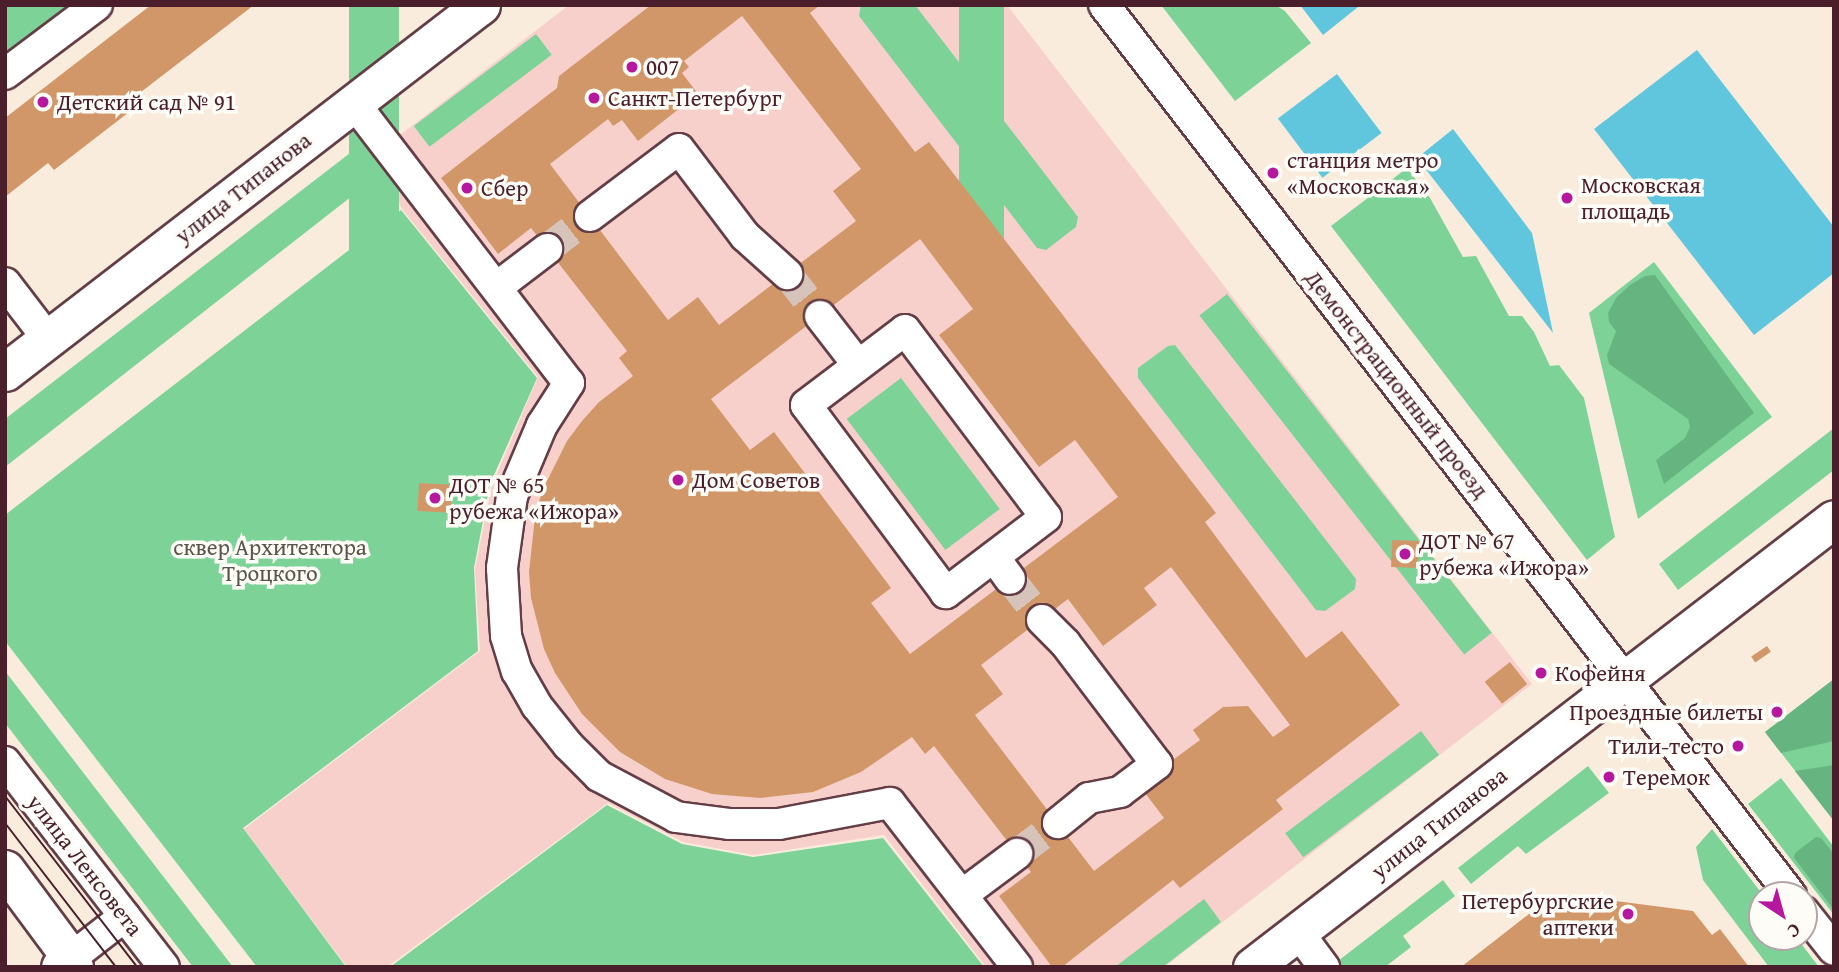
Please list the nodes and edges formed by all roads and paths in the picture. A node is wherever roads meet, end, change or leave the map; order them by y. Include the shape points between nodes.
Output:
1 (97, 5) edge
2 (481, 5) edge
3 (1104, 5) edge
4 (5, 74) edge
5 (354, 103) junction
6 (590, 216) tunnel mouth
7 (547, 249) tunnel mouth
8 (787, 274) tunnel mouth
9 (5, 283) edge
10 (497, 287) junction
11 (820, 316) tunnel mouth
12 (48, 339) junction
13 (858, 365) junction
14 (5, 372) edge
15 (1834, 519) edge
16 (1042, 620) tunnel mouth
17 (1625, 680) junction
18 (5, 762) edge
19 (1058, 823) tunnel mouth
20 (1017, 854) tunnel mouth
21 (5, 869) edge
22 (1780, 881) edge
23 (962, 895) junction
24 (125, 916) junction
25 (1818, 930) edge
26 (1297, 932) junction
27 (1834, 950) edge
28 (70, 964) edge
29 (164, 967) edge
30 (1017, 967) edge
31 (1252, 967) edge
32 (1324, 967) edge

1 - 4 street
2 - 5 main road, улица Типанова
3 - 17 street, Демонстрационный проезд
5 - 10 street
5 - 12 main road, улица Типанова
6 - 8 street via 679,149 745,236
7 - 10 street
9 - 12 street
10 - 23 street via 569,383 542,425 512,496 502,568 506,636 517,671 537,706 599,776 676,817 779,824 890,803
11 - 13 street
12 - 14 main road, улица Типанова
13 - 13 street via 905,330 1046,517 1002,568 946,593 806,405
15 - 17 main road
16 - 19 street via 1065,643 1157,764 1120,792 1089,799
17 - 22 street, Демонстрационный проезд
17 - 26 main road, улица Типанова
18 - 24 street, улица Ленсовета
20 - 23 street
21 - 28 main road
23 - 30 street
24 - 28 street
24 - 29 street, улица Ленсовета
25 - 27 street
26 - 31 main road, улица Типанова
26 - 32 street

